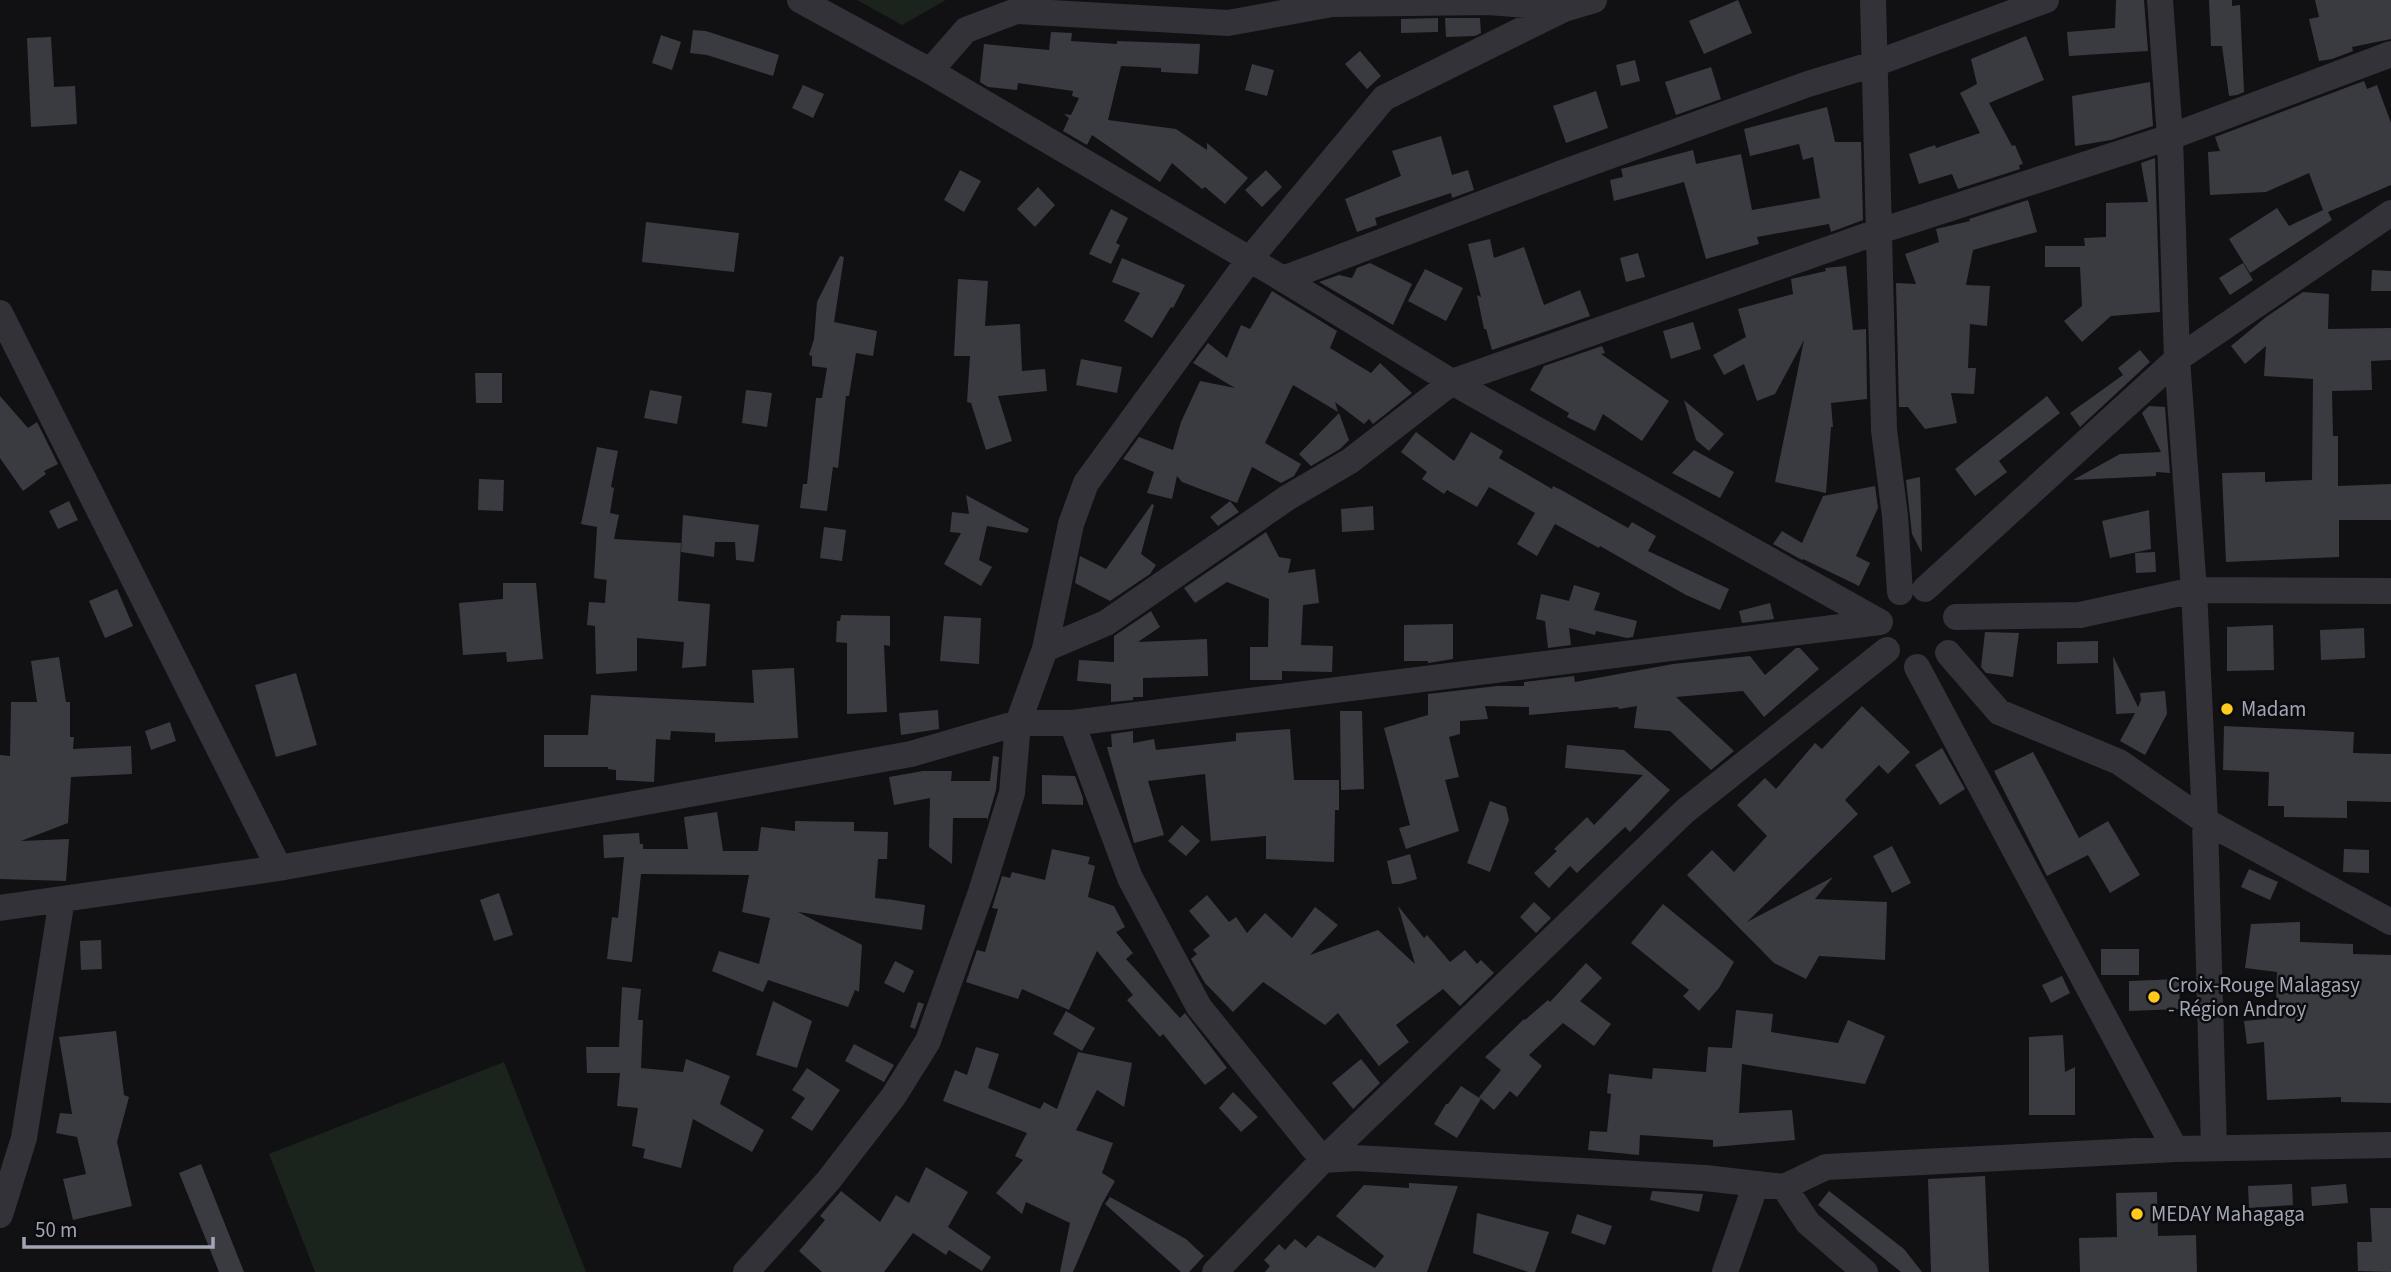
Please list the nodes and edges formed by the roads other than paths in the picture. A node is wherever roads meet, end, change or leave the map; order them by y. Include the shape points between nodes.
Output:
1 (800, 0) edge
2 (1594, 0) edge
3 (1873, 0) edge
4 (2046, 0) edge
5 (2160, 0) edge
6 (1060, 7) edge
7 (1564, 9) junction
8 (2391, 54) edge
9 (1874, 64) junction
10 (930, 71) junction
11 (2170, 137) junction
12 (2391, 213) edge
13 (1880, 231) junction
14 (1249, 260) junction
15 (1283, 279) junction
16 (0, 313) edge
17 (2177, 359) junction
18 (1452, 382) junction
19 (1912, 590) junction
20 (2194, 590) junction
21 (2391, 591) edge
22 (1956, 617) junction
23 (1880, 622) junction
24 (1045, 649) junction
25 (1887, 650) junction
26 (1948, 653) junction
27 (1917, 667) junction
28 (1018, 723) junction
29 (1072, 723) junction
30 (2204, 821) junction
31 (279, 868) junction
32 (62, 899) junction
33 (0, 908) edge
34 (2391, 922) edge
35 (2391, 1145) edge
36 (2214, 1148) junction
37 (2175, 1149) junction
38 (1323, 1160) junction
39 (1756, 1184) junction
40 (1784, 1186) junction
41 (0, 1215) edge
42 (746, 1272) edge
43 (1215, 1272) edge
44 (1725, 1272) edge
45 (1865, 1272) edge

1 - 10 street
2 - 7 street
3 - 9 street
4 - 9 street
5 - 11 street
6 - 7 street via 1228,23 1332,4 1488,2
6 - 10 street via 1016,11 966,30
7 - 14 street via 1384,98
8 - 11 street
9 - 13 street
9 - 15 street via 1808,84
10 - 14 street
11 - 13 street
11 - 17 street
12 - 17 street
13 - 18 street
13 - 19 street via 1884,430 1895,516
14 - 15 street
14 - 24 street via 1086,484 1071,524
15 - 18 street
16 - 31 street
17 - 19 street
17 - 20 street
18 - 23 street
18 - 24 street via 1350,461 1287,498 1106,623
19 - 22 street via 1938,594
19 - 23 street via 1884,610
20 - 21 street
20 - 22 street via 2080,615
20 - 30 street
22 - 26 street via 1957,636
23 - 25 street
23 - 29 street
24 - 28 street
25 - 27 street via 1900,662
25 - 38 street via 1685,811
26 - 27 street via 1934,664
26 - 30 street via 1999,712 2119,762
27 - 37 street
28 - 29 street
28 - 31 street via 911,754
28 - 42 street via 1012,793 929,1041 893,1097 828,1181
29 - 38 street via 1130,877 1199,1007
30 - 34 street
30 - 36 street
31 - 32 street
32 - 33 street
32 - 41 street via 24,1138
35 - 36 street
36 - 37 street
37 - 40 street via 1826,1167
38 - 39 street via 1356,1158
38 - 43 street
39 - 40 street
39 - 44 street
40 - 45 street via 1808,1223

